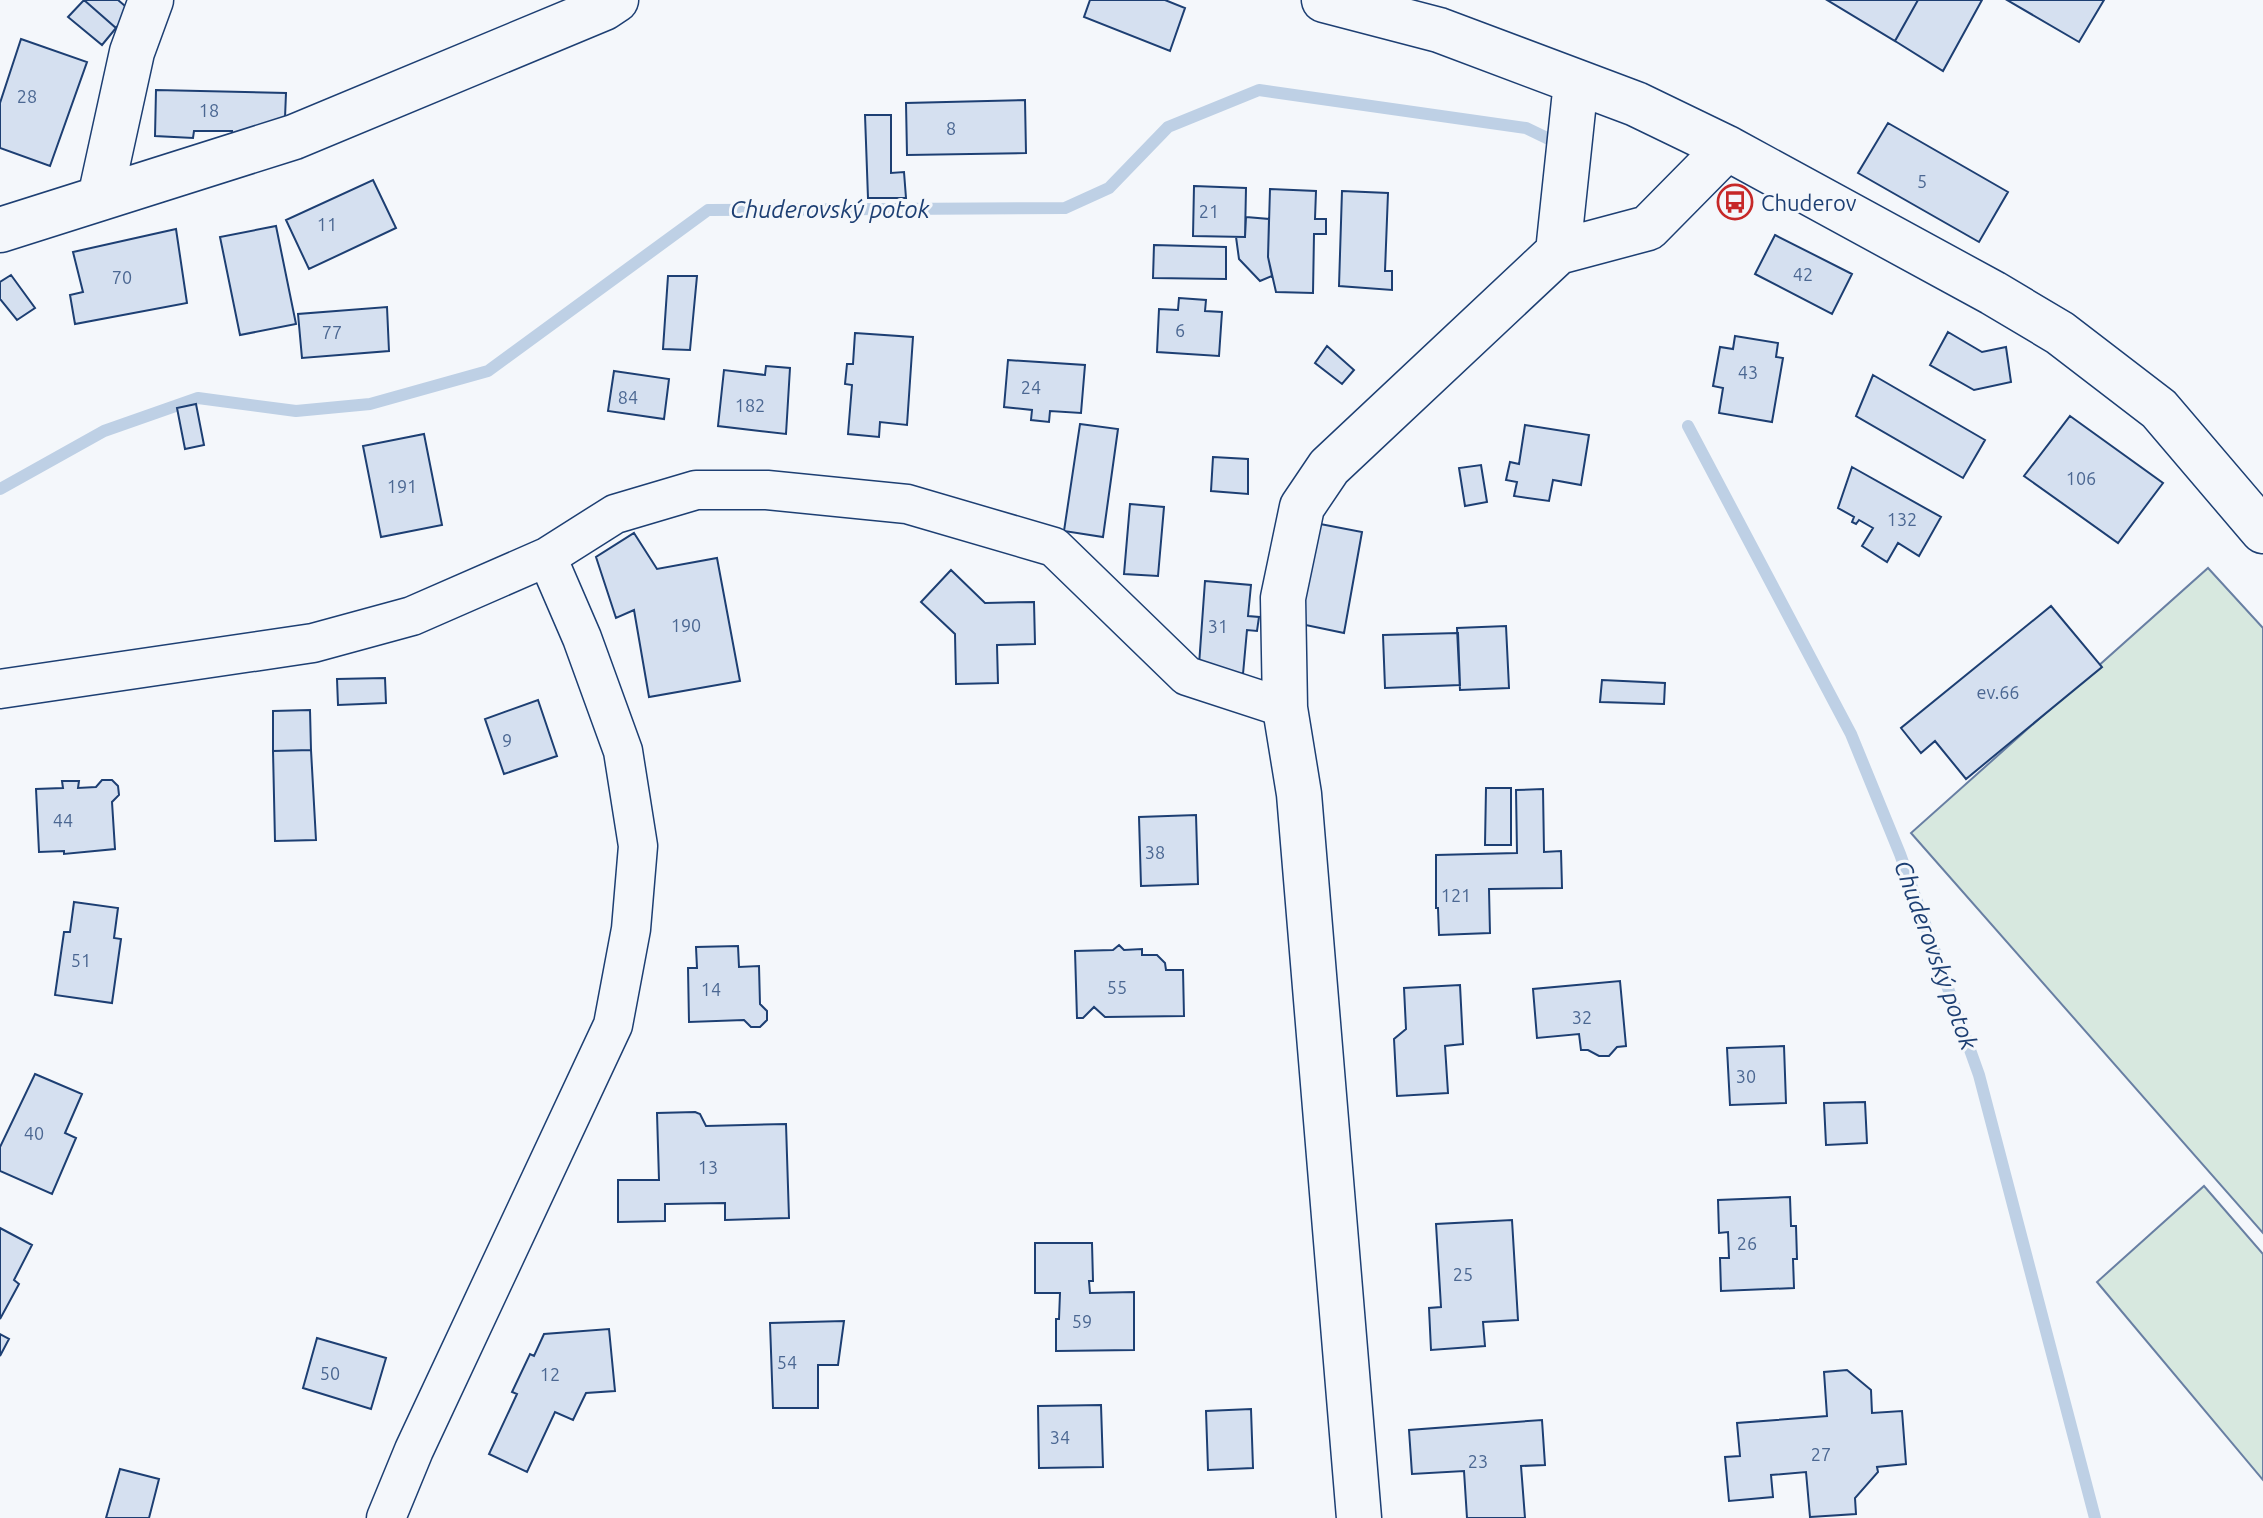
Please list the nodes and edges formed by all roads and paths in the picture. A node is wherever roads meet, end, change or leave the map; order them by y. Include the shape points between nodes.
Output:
1 (151, 0) edge
2 (616, 0) edge
3 (1324, 0) edge
4 (1574, 102) junction
5 (1727, 148) junction
6 (100, 198) junction
7 (0, 230) edge
8 (1558, 252) junction
9 (2263, 531) edge
10 (547, 557) junction
11 (0, 689) edge
12 (1285, 708) junction
13 (386, 1518) edge
14 (1359, 1518) edge

1 - 6 street via 132,52
2 - 6 street via 294,137
3 - 4 street via 1439,30
4 - 5 street via 1636,104
4 - 8 street
5 - 8 street via 1648,228
5 - 9 street via 2060,333 2159,409
6 - 7 street
8 - 12 street via 1329,467 1302,507 1283,598
10 - 11 street via 412,616 313,643
10 - 12 street via 615,514 696,490 767,490 907,504 1054,547 1187,676
10 - 13 street via 623,751 638,846 631,929 613,1025
12 - 14 street via 1299,794

